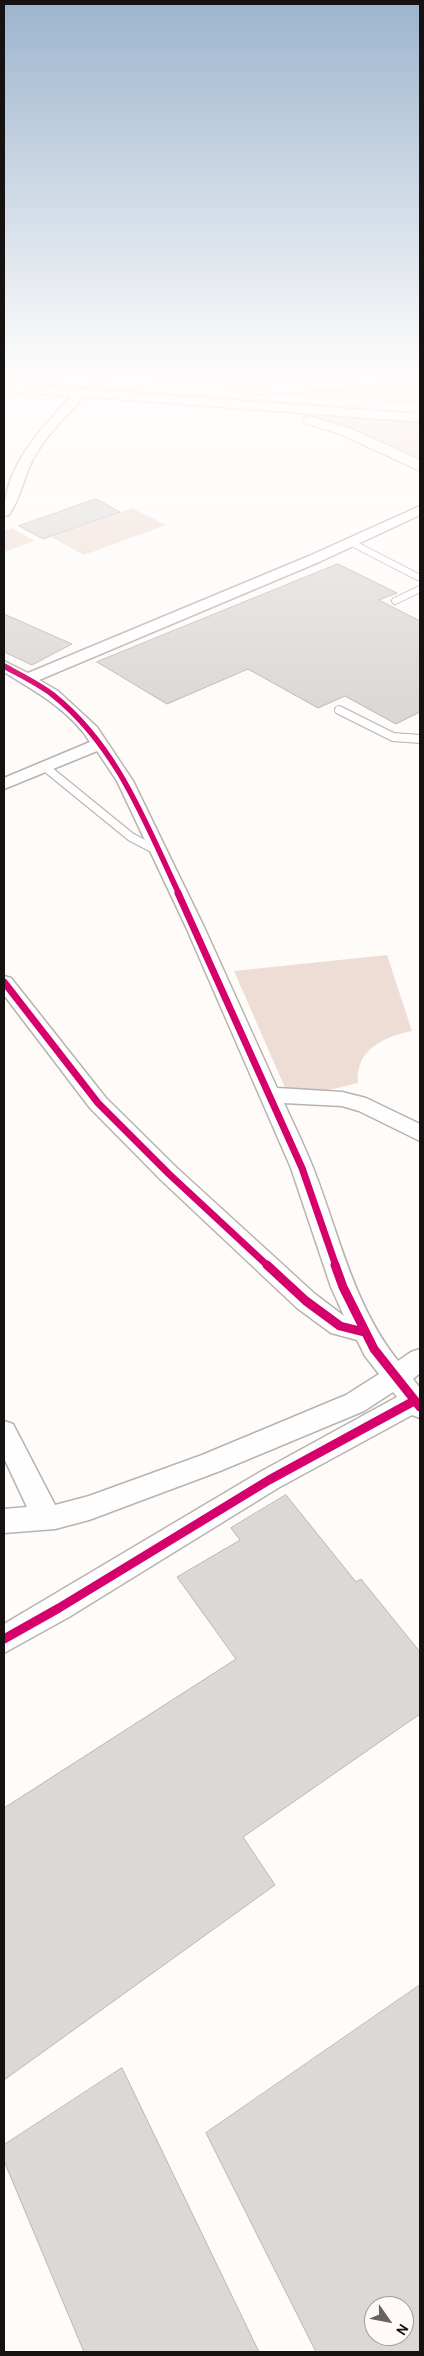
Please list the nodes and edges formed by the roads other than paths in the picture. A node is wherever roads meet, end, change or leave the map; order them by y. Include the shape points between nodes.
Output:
1 (16, 487) edge
2 (420, 510) edge
3 (4, 512) edge
4 (350, 542) junction
5 (420, 578) edge
6 (420, 589) edge
7 (395, 601) dead end
8 (4, 666) edge
9 (28, 679) junction
10 (339, 710) dead end
11 (420, 739) edge
12 (101, 743) junction
13 (45, 767) junction
14 (4, 784) edge
15 (158, 851) junction
16 (4, 982) edge
17 (270, 1095) junction
18 (420, 1133) edge
19 (364, 1332) junction
20 (420, 1359) edge
21 (395, 1377) junction
22 (417, 1404) edge
23 (4, 1432) edge
24 (46, 1518) junction
25 (4, 1521) edge
26 (4, 1639) edge

1 - 3 street via 15,496
2 - 4 street
4 - 5 lane
4 - 9 street
6 - 7 lane
8 - 9 street
9 - 12 street via 64,704
10 - 11 lane via 393,737
12 - 13 street
12 - 15 street via 125,781
13 - 14 street
13 - 15 lane via 131,837
15 - 17 street
16 - 19 street via 98,1103 169,1174 306,1301 340,1326
17 - 18 street via 342,1099 366,1105
17 - 19 street via 302,1168 343,1287
19 - 21 street
20 - 21 street
21 - 22 street
21 - 24 street via 354,1403 211,1463 89,1508
22 - 26 street via 277,1476
23 - 24 street
24 - 25 street

